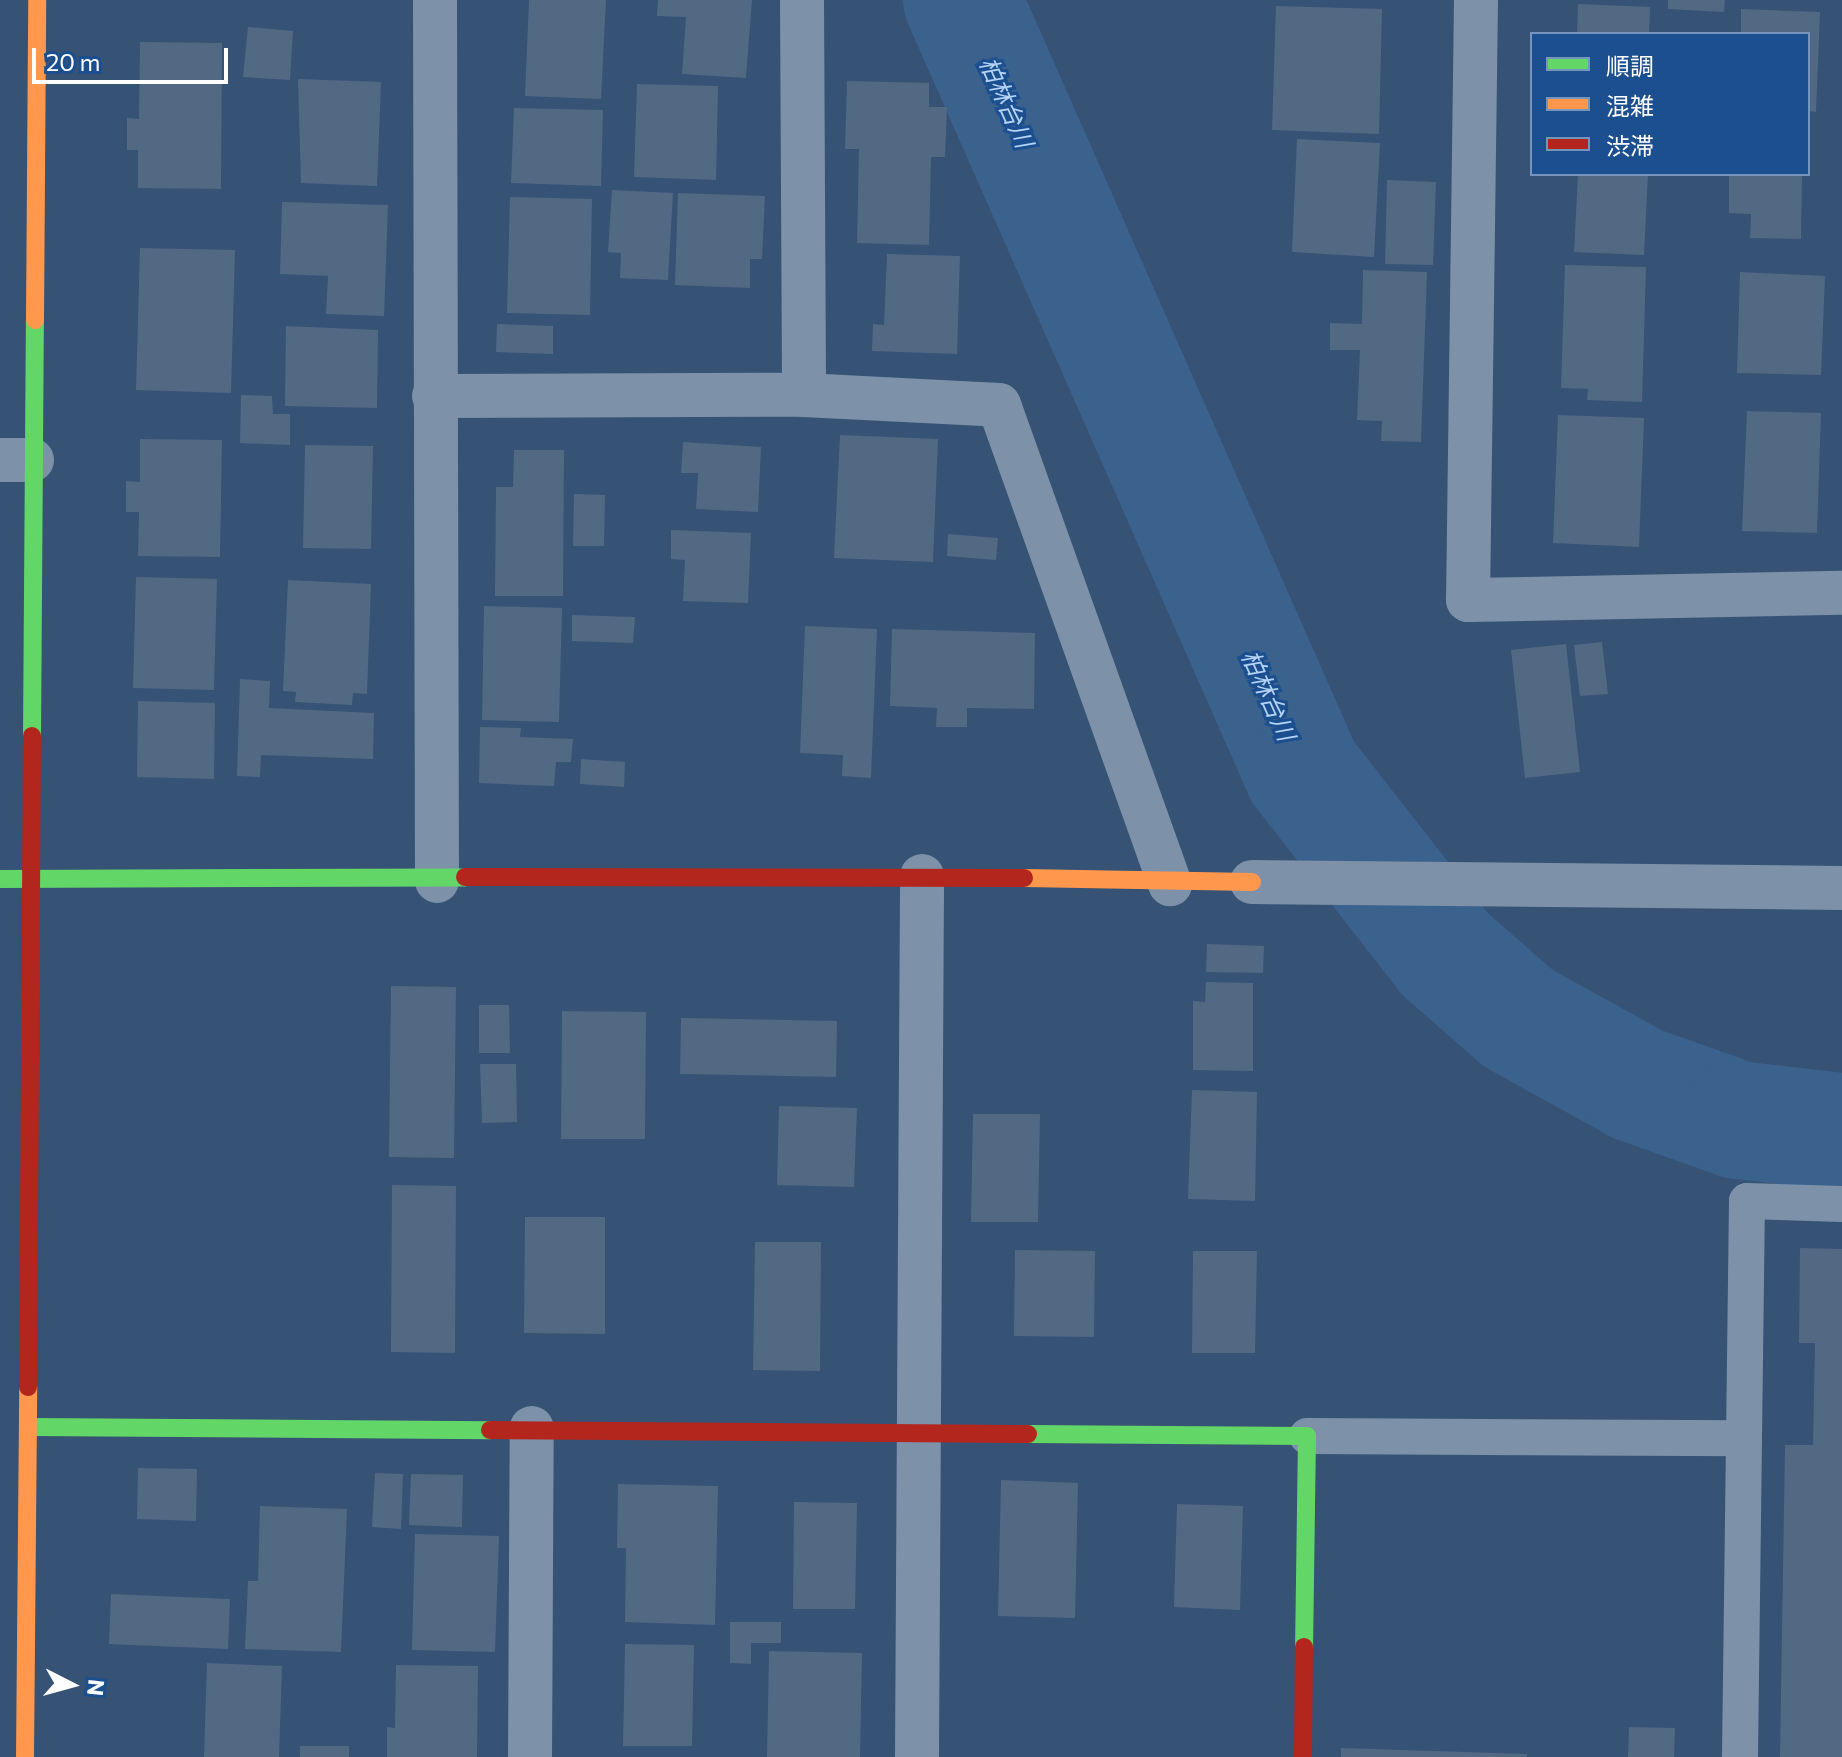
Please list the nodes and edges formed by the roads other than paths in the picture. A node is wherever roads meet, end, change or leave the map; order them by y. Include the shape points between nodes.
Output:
1 (37, 0) edge
2 (435, 0) edge
3 (802, 0) edge
4 (1476, 0) edge
5 (804, 395) junction
6 (434, 396) junction
7 (16, 460) edge
8 (1842, 593) edge
9 (922, 876) junction
10 (0, 879) edge
11 (34, 880) junction
12 (437, 881) junction
13 (1252, 882) joint
14 (1170, 884) junction
15 (1842, 888) edge
16 (1842, 1204) edge
17 (29, 1427) junction
18 (532, 1428) junction
19 (921, 1431) junction
20 (1307, 1436) junction
21 (1744, 1438) junction
22 (25, 1757) edge
23 (530, 1757) edge
24 (917, 1757) edge
25 (1303, 1757) edge
26 (1740, 1757) edge

1 - 7 street
2 - 6 street
3 - 5 street
4 - 8 street via 1468,600
5 - 6 street
5 - 14 street via 999,405
6 - 12 street
7 - 11 street
9 - 12 street
9 - 14 street
9 - 19 street
10 - 11 street
11 - 12 street
11 - 17 street
13 - 14 street
13 - 15 street
16 - 21 lane via 1747,1201
17 - 18 street
17 - 22 street
18 - 19 street
18 - 23 street
19 - 20 street
19 - 24 street
20 - 21 lane
20 - 25 street
21 - 26 lane

